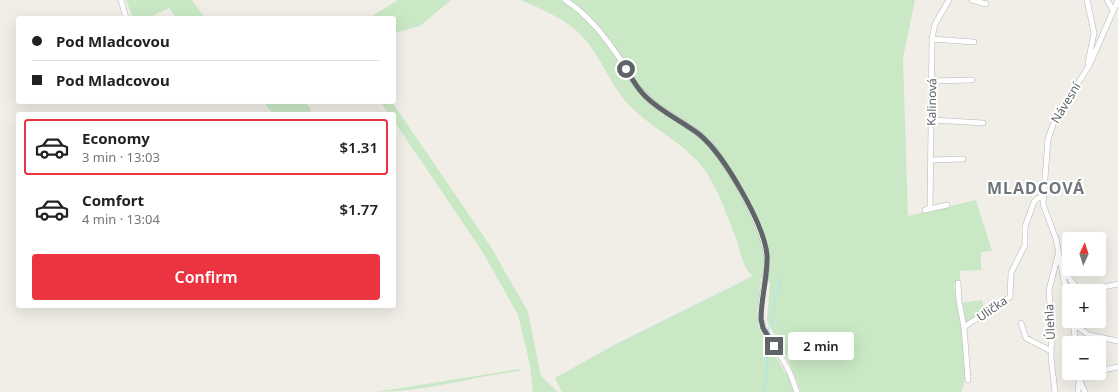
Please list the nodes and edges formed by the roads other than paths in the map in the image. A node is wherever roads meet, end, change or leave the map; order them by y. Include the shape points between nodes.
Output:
1 (121, 0) edge
2 (564, 0) edge
3 (949, 0) edge
4 (972, 0) edge
5 (1087, 0) edge
6 (1107, 0) edge
7 (1118, 0) edge
8 (986, 4) dead end
9 (1113, 10) junction
10 (125, 16) edge
11 (932, 39) junction
12 (974, 42) dead end
13 (1089, 66) junction
14 (932, 80) junction
15 (972, 80) dead end
16 (932, 120) junction
17 (983, 123) dead end
18 (963, 159) dead end
19 (931, 160) junction
20 (1044, 197) junction
21 (947, 205) dead end
22 (1058, 253) junction
23 (1060, 267) junction
24 (958, 283) dead end
25 (1064, 284) edge
26 (1073, 284) edge
27 (1118, 284) edge
28 (1106, 287) edge
29 (1021, 323) dead end
30 (964, 327) junction
31 (1080, 328) edge
32 (1118, 341) edge
33 (1051, 351) junction
34 (1118, 367) edge
35 (1106, 370) edge
36 (968, 380) dead end
37 (1080, 381) joint
38 (797, 392) edge
39 (1055, 392) edge
40 (1078, 392) edge
41 (1085, 392) edge

1 - 10 street
2 - 38 street via 582,12 597,27 644,95 701,136 726,165 755,218 766,247 767,266 761,319 767,336 788,368
3 - 11 street, Kalinová via 935,24
4 - 8 street
5 - 13 street via 1094,33
6 - 9 street
7 - 9 street, Návesní
9 - 13 street, Návesní
11 - 12 street
11 - 14 street, Kalinová
13 - 20 street, Návesní via 1052,125 1048,139
14 - 15 street
14 - 16 street, Kalinová
16 - 17 street
16 - 19 street, Kalinová
18 - 19 street
19 - 21 street, Kalinová via 927,210
20 - 22 street, Návesní via 1044,209 1054,232
20 - 30 street, Ulička via 1034,202 1025,227 1024,246 1010,273 1010,297
22 - 23 street, Návesní
22 - 33 street, Úlehla via 1049,290
23 - 25 street, Návesní
23 - 26 street
24 - 30 street
27 - 28 street
29 - 33 street via 1026,338
30 - 36 street, Ulička
31 - 32 street via 1088,335
33 - 39 street, Úlehla
34 - 35 street
37 - 40 street
37 - 41 street

